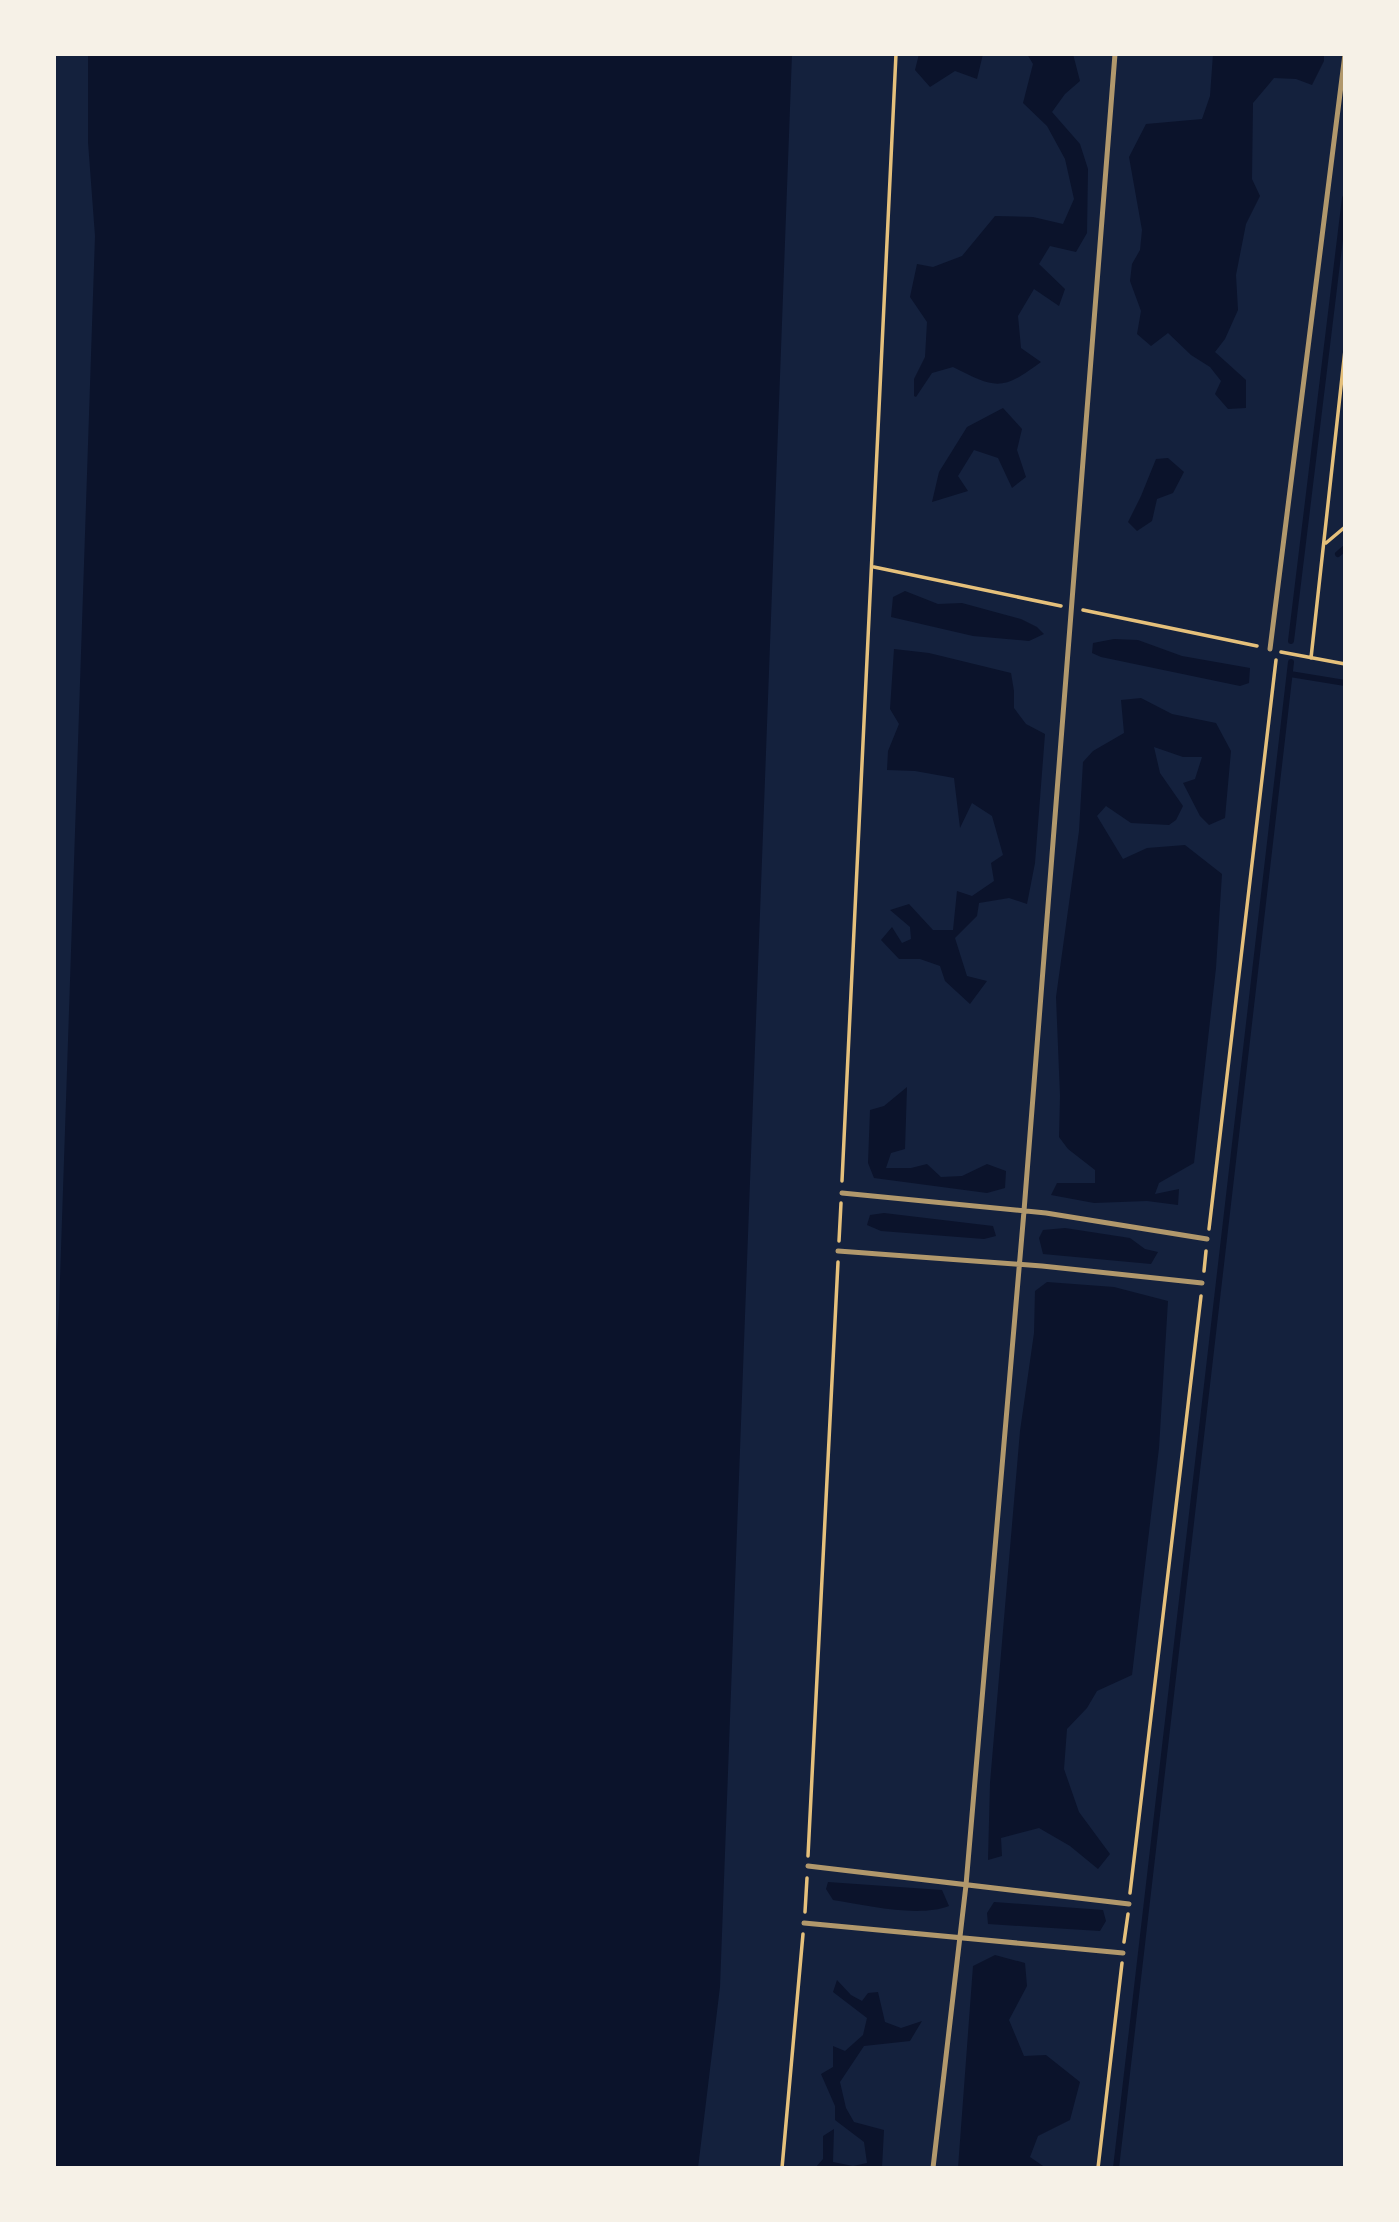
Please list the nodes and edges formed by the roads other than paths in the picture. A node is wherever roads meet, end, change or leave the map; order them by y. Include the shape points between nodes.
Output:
1 (1115, 54) edge
2 (1345, 54) edge
3 (1273, 650) road end
4 (842, 1193) road end
5 (1024, 1211) junction
6 (1208, 1239) road end
7 (838, 1251) road end
8 (1019, 1265) junction
9 (1202, 1283) road end
10 (808, 1866) road end
11 (966, 1885) junction
12 (1129, 1904) road end
13 (804, 1923) road end
14 (959, 1938) junction
15 (1123, 1953) road end
16 (933, 2168) edge

1 - 5 lane
2 - 3 lane
4 - 5 lane
5 - 6 lane
5 - 8 lane
7 - 8 lane
8 - 9 lane
8 - 11 lane
10 - 11 lane
11 - 12 lane
11 - 14 lane
13 - 14 lane
14 - 15 lane
14 - 16 lane

